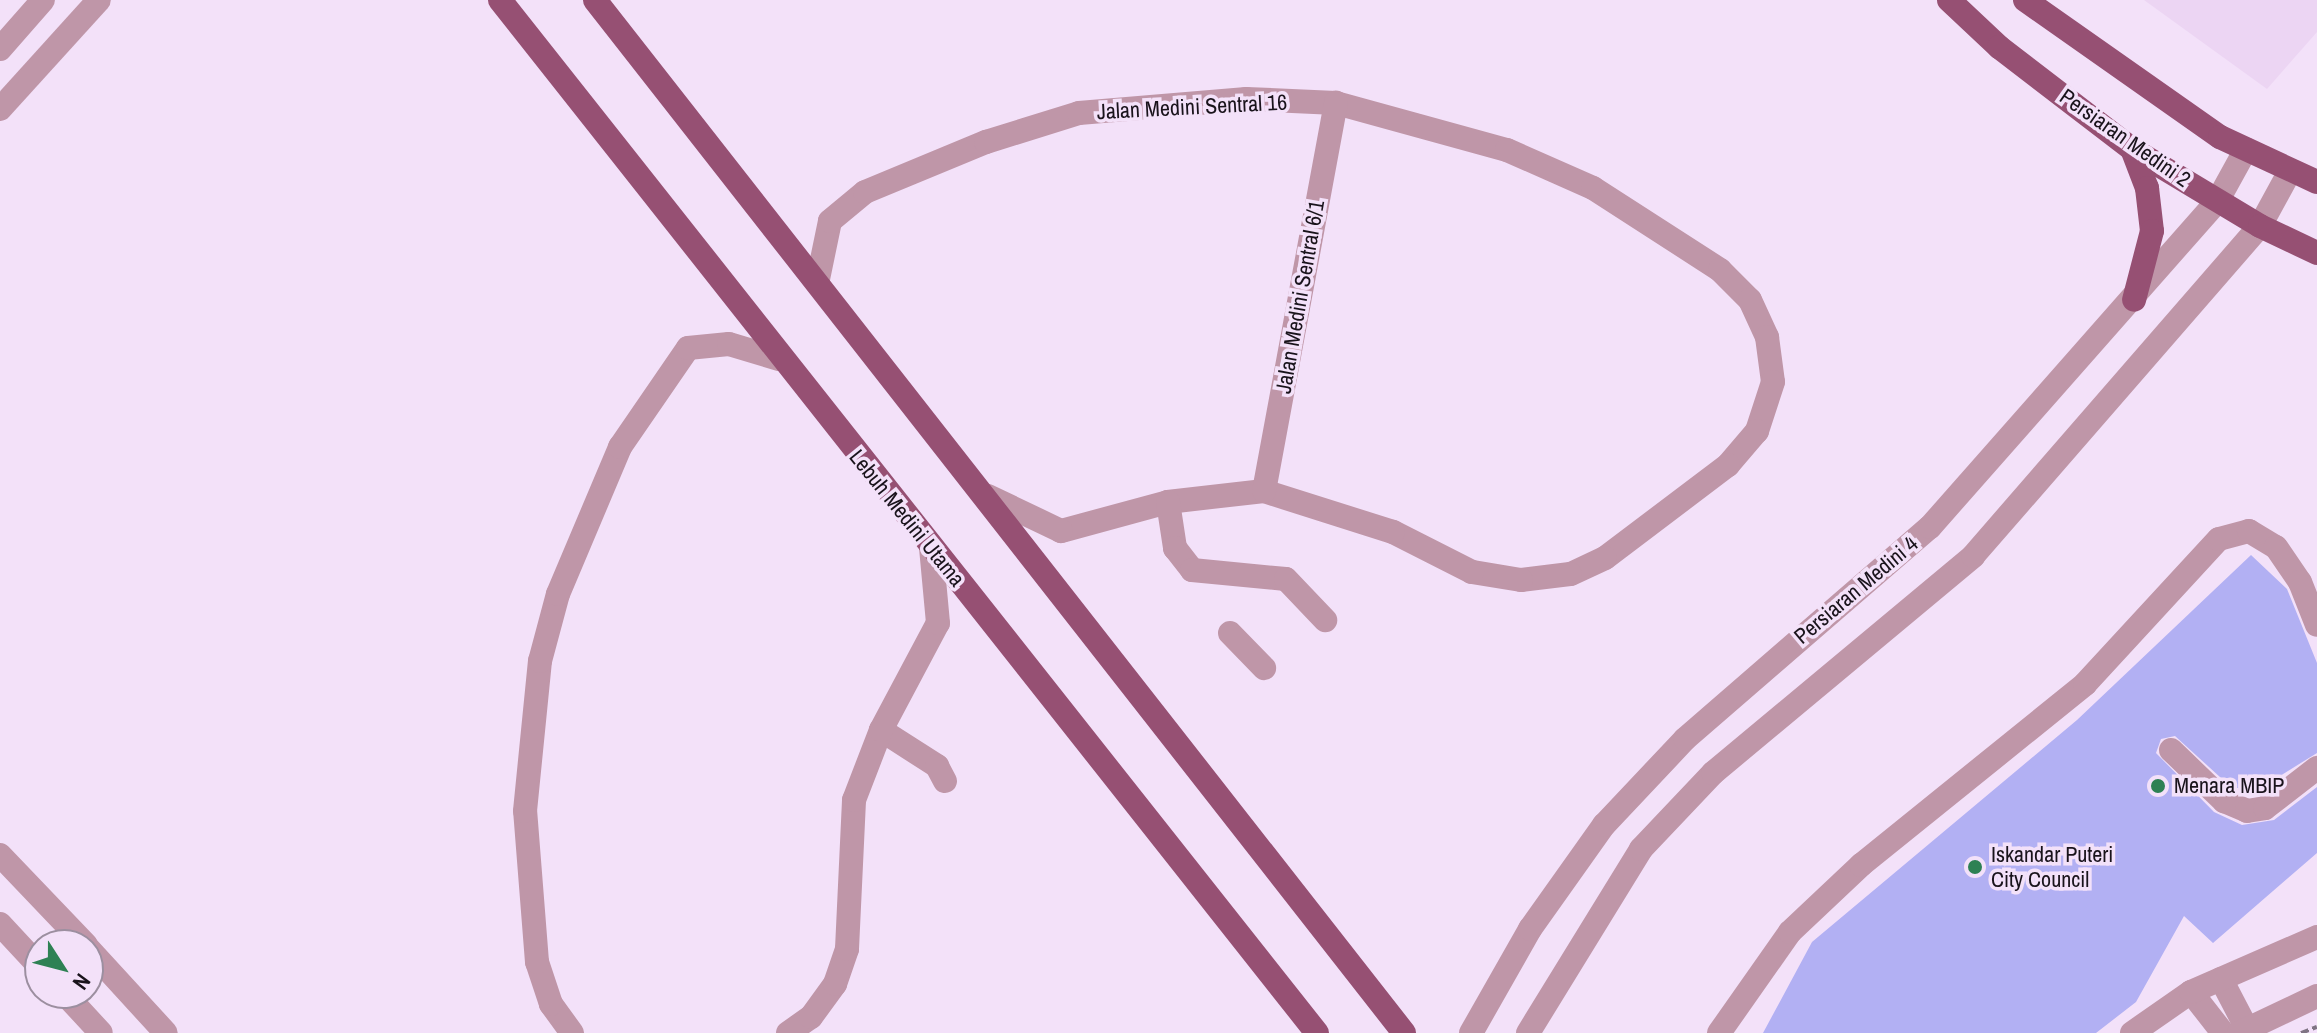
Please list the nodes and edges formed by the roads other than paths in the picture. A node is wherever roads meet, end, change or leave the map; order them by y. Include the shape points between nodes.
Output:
1 (43, 0) edge
2 (99, 0) edge
3 (500, 0) edge
4 (595, 0) edge
5 (1949, 0) edge
6 (2025, 0) edge
7 (0, 49) edge
8 (1336, 103) junction
9 (0, 109) edge
10 (2132, 149) junction
11 (2246, 149) junction
12 (2290, 171) junction
13 (2317, 182) edge
14 (2218, 200) junction
15 (2260, 226) junction
16 (2317, 253) edge
17 (818, 279) junction
18 (2134, 300) junction
19 (779, 359) junction
20 (1264, 491) junction
21 (988, 496) junction
22 (1168, 502) junction
23 (931, 547) junction
24 (1325, 620) dead end
25 (2317, 625) edge
26 (1230, 633) dead end
27 (1264, 668) dead end
28 (881, 730) junction
29 (2171, 750) dead end
30 (2317, 768) edge
31 (945, 781) dead end
32 (0, 855) edge
33 (0, 924) edge
34 (71, 929) edge
35 (2317, 937) edge
36 (24, 950) edge
37 (104, 965) edge
38 (2221, 979) junction
39 (2191, 992) junction
40 (2317, 996) edge
41 (79, 1009) edge
42 (2236, 1032) edge
43 (101, 1033) edge
44 (166, 1033) edge
45 (572, 1033) edge
46 (788, 1033) edge
47 (1317, 1033) edge
48 (1404, 1033) edge
49 (1471, 1033) edge
50 (1528, 1033) edge
51 (1719, 1033) edge
52 (2132, 1033) edge

1 - 7 street
2 - 9 street
3 - 19 main road, Lebuh Medini Utama
4 - 17 main road
5 - 10 main road, Persiaran Medini 2 via 1999,47
6 - 11 main road via 2129,77
8 - 17 street, Jalan Medini Sentral 16 via 1246,99 1079,113 986,142 865,192 830,221
8 - 20 street, Jalan Medini Sentral 6/1
8 - 20 street, Jalan Medini Sentral 16 via 1507,150 1593,188 1660,228 1720,270 1750,300 1767,337 1773,382 1757,431 1728,465 1605,558 1570,574 1521,580 1472,572 1393,532
10 - 14 main road, Persiaran Medini 2
10 - 18 main road via 2147,188 2152,231
11 - 12 main road
11 - 14 street, Persiaran Medini 4
12 - 13 main road
12 - 15 street
14 - 15 main road, Persiaran Medini 2
14 - 18 street, Persiaran Medini 4
15 - 16 main road, Persiaran Medini 2
15 - 50 street via 1973,556 1713,773 1641,849
17 - 21 main road
18 - 49 street, Persiaran Medini 4 via 1930,527 1685,739 1604,825 1530,929
19 - 23 main road, Lebuh Medini Utama
19 - 45 street via 729,344 688,348 620,447 558,594 540,661 525,811 537,962 551,1004
20 - 22 street, Jalan Medini Sentral 16
21 - 22 street, Jalan Medini Sentral 16 via 1061,531
21 - 48 main road
22 - 24 street via 1175,548 1192,570 1286,579
23 - 28 street via 938,623
23 - 47 main road, Lebuh Medini Utama
25 - 51 street via 2300,582 2276,547 2249,531 2219,539 2085,684 1861,865 1790,932
26 - 27 street
28 - 31 street via 937,766
28 - 46 street via 854,800 847,949 835,984 811,1017
29 - 30 street via 2224,801 2247,811 2265,808
32 - 34 street
33 - 36 street
35 - 38 street
37 - 44 street
38 - 39 street
38 - 42 street
39 - 42 street
39 - 52 street
40 - 42 street
41 - 43 street

